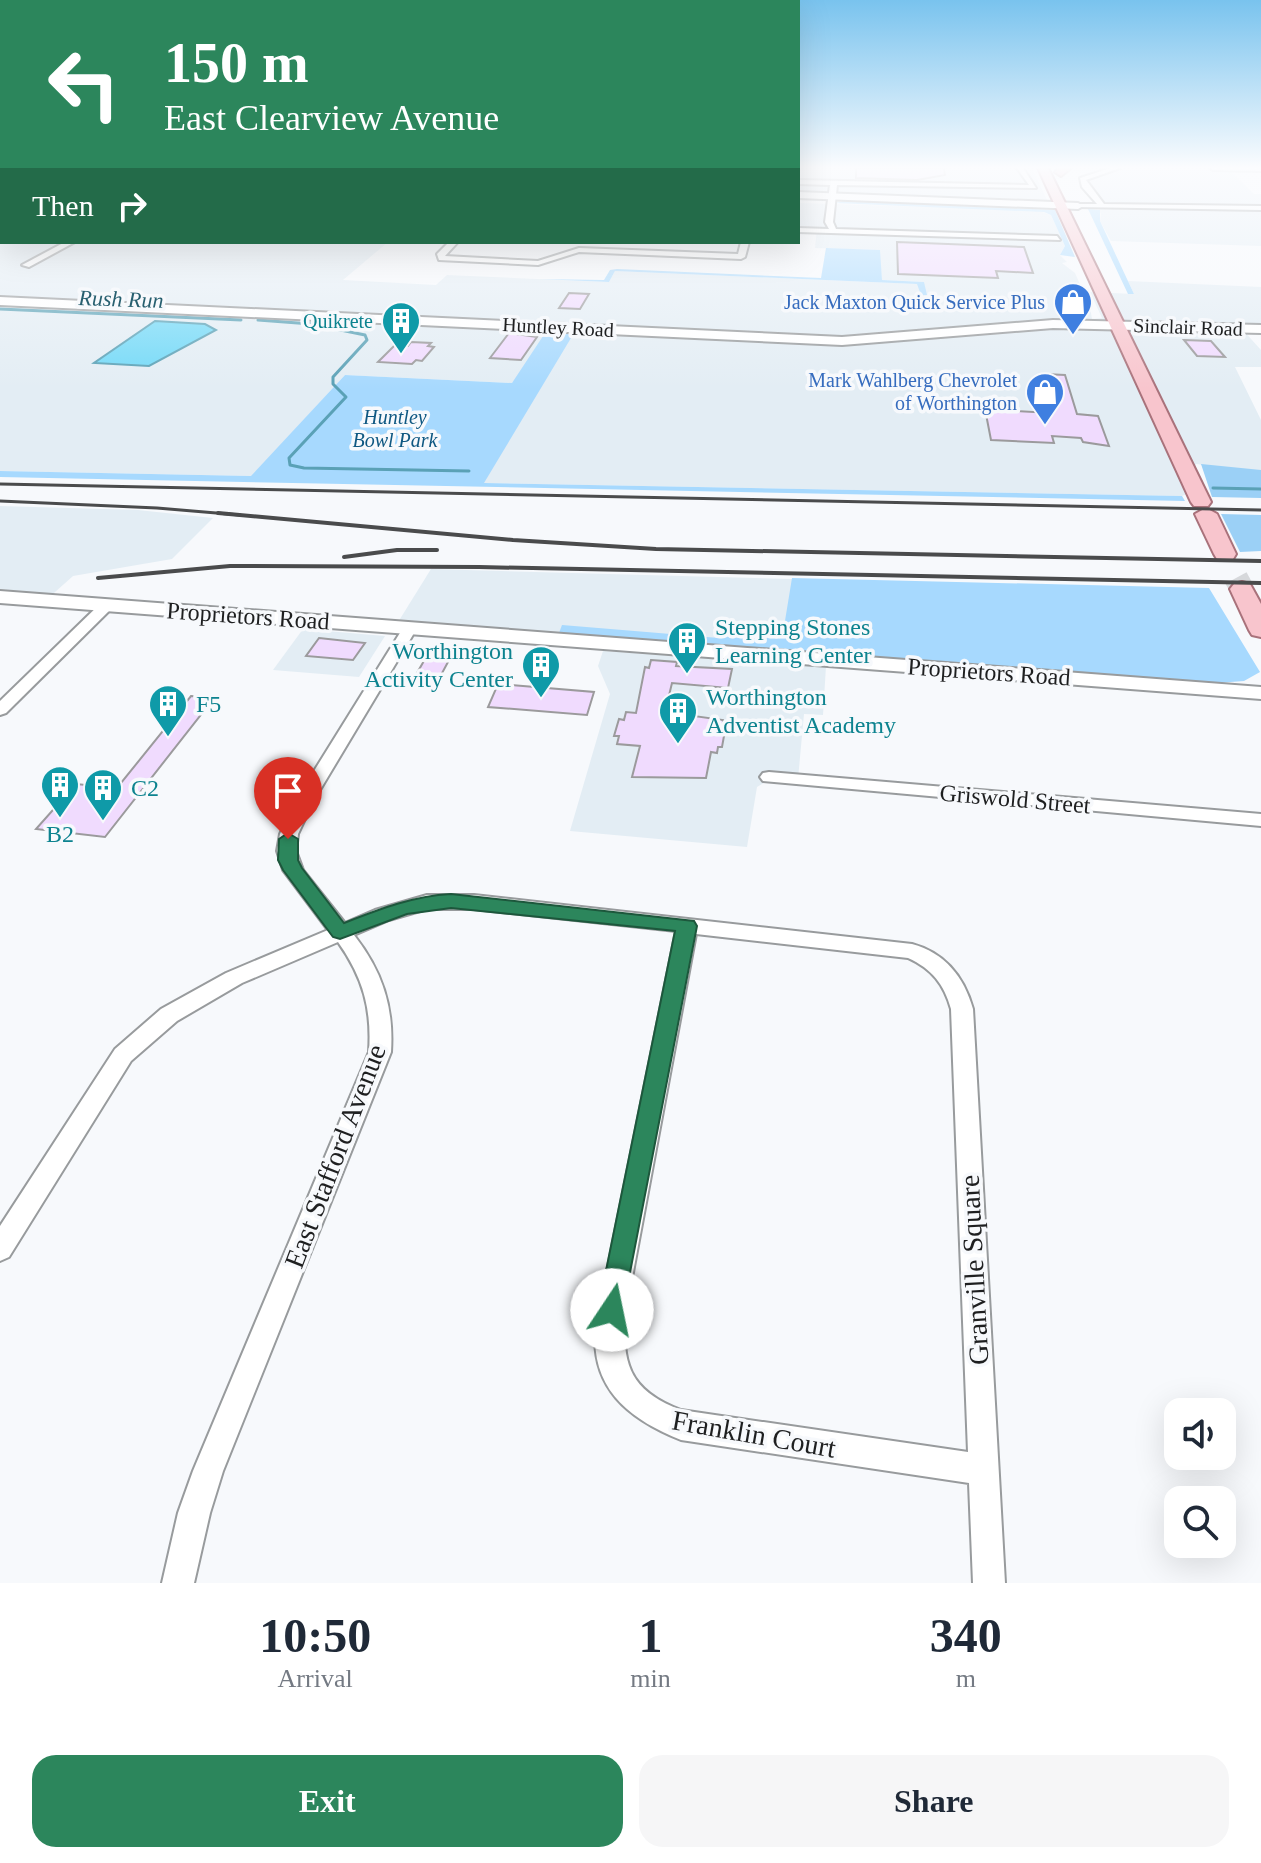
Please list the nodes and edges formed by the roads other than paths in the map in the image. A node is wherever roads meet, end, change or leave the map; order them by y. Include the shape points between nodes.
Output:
1 (1082, 242) edge
2 (1094, 243) dead end
3 (67, 244) edge
4 (452, 244) edge
5 (744, 244) edge
6 (26, 265) dead end
7 (0, 301) edge
8 (1115, 325) junction
9 (1135, 325) junction
10 (1261, 329) edge
11 (1156, 406) junction
12 (0, 597) edge
13 (107, 605) junction
14 (410, 628) junction
15 (1261, 630) edge
16 (1261, 693) edge
17 (0, 710) edge
18 (769, 777) dead end
19 (1261, 820) edge
20 (687, 926) junction
21 (340, 932) junction
22 (0, 1249) edge
23 (983, 1470) junction
24 (178, 1583) edge
25 (989, 1583) edge

1 - 8 main road
2 - 9 main road
3 - 6 street
4 - 5 street via 442,258 542,263 579,250 741,257
7 - 8 main road, Huntley Road via 842,341 1025,325
8 - 9 main road, Sinclair Road
8 - 11 main road
9 - 10 main road, Sinclair Road
9 - 11 main road via 1151,360
11 - 15 main road
12 - 13 street, Proprietors Road
13 - 14 street, Proprietors Road
13 - 17 street
14 - 16 street, Proprietors Road
14 - 21 street, East Stafford Avenue via 315,785 287,844 292,870
18 - 19 street, Griswold Street
20 - 21 street via 451,901 401,908
20 - 23 street, Granville Square via 912,951 938,964 958,990
20 - 23 street, Franklin Court via 612,1310 610,1353 626,1391 650,1414 681,1425
21 - 22 street via 234,978 144,1034 104,1081
21 - 24 street, East Stafford Avenue via 377,986 384,1029 380,1052 208,1471
23 - 25 street, Granville Square

